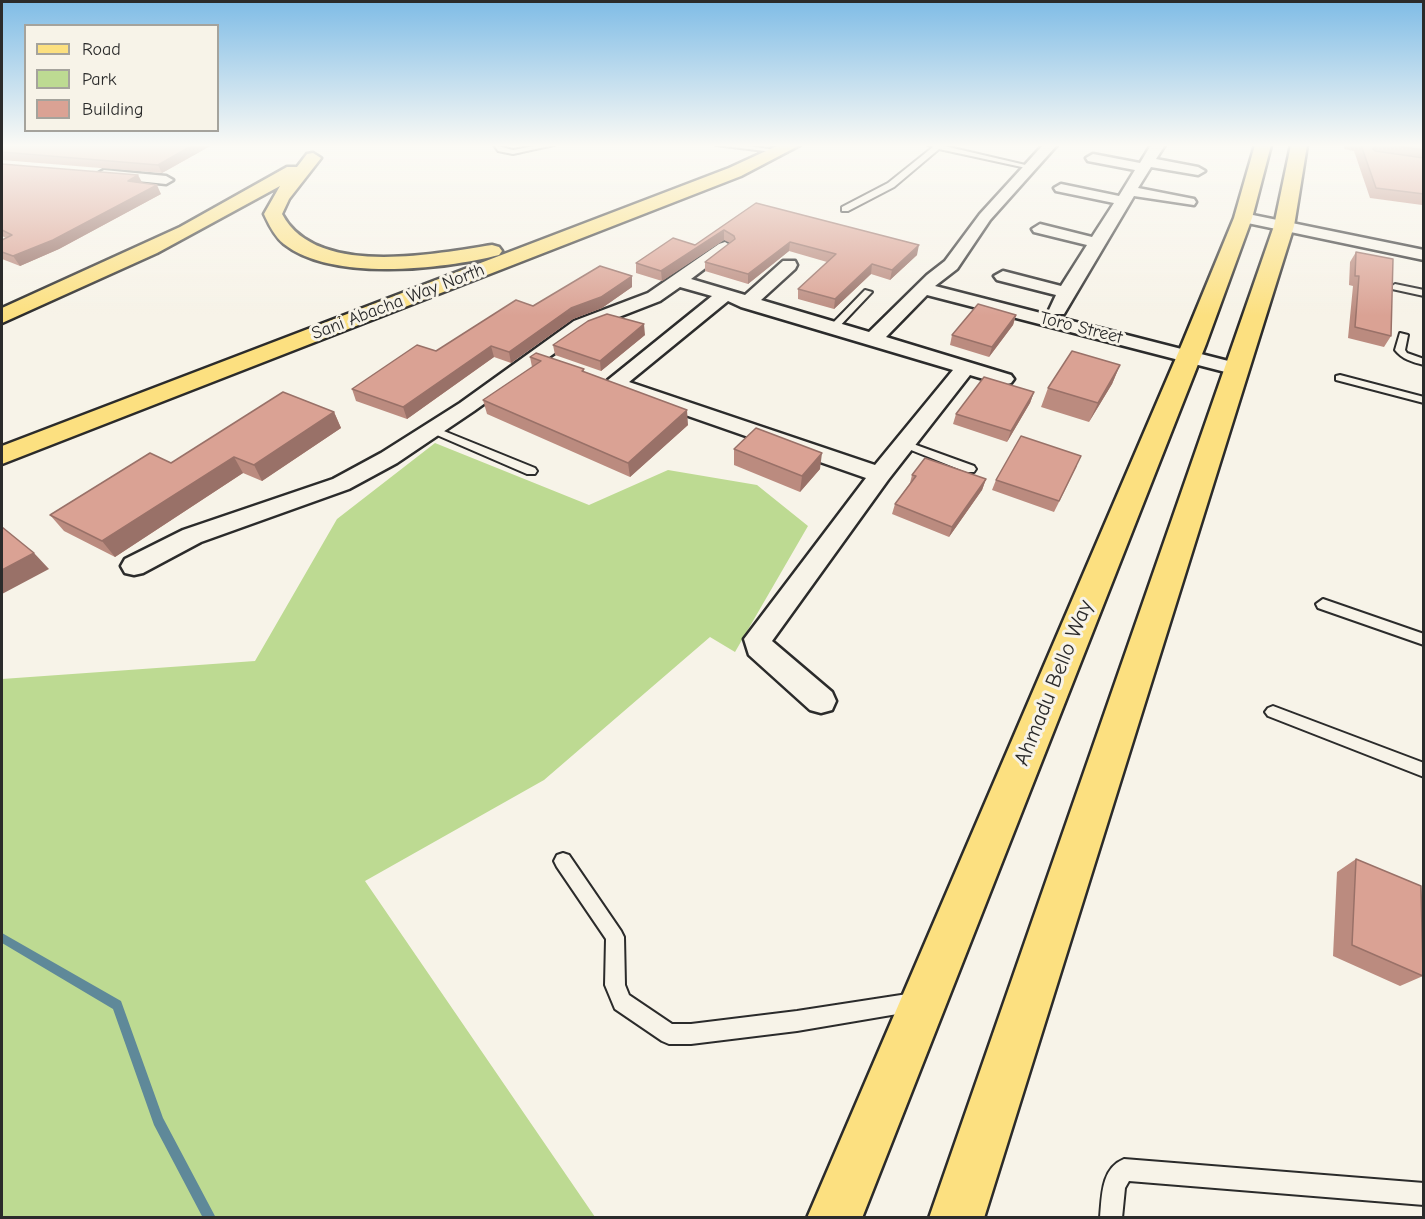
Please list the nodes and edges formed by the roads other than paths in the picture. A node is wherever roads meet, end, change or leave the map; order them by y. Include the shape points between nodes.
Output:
1 (243, 202) edge
2 (278, 202) edge
3 (656, 202) edge
4 (859, 202) edge
5 (1000, 202) edge
6 (1123, 202) edge
7 (1247, 202) edge
8 (1289, 202) edge
9 (637, 209) junction
10 (845, 209) dead end
11 (1244, 213) junction
12 (1285, 221) junction
13 (1040, 229) dead end
14 (1097, 243) junction
15 (1424, 246) edge
16 (725, 247) edge
17 (1424, 255) edge
18 (789, 265) dead end
19 (1003, 276) dead end
20 (680, 281) junction
21 (939, 281) junction
22 (1395, 287) edge
23 (868, 292) dead end
24 (1066, 292) junction
25 (1424, 293) edge
26 (723, 296) junction
27 (747, 303) junction
28 (1059, 310) junction
29 (2, 316) edge
30 (833, 328) junction
31 (1403, 335) dead end
32 (880, 342) junction
33 (1191, 350) junction
34 (536, 358) junction
35 (1239, 362) junction
36 (1424, 362) edge
37 (559, 365) edge
38 (966, 367) junction
39 (592, 377) edge
40 (1340, 378) dead end
41 (1004, 379) dead end
42 (615, 384) junction
43 (1424, 400) edge
44 (434, 430) junction
45 (905, 444) junction
46 (2, 456) edge
47 (970, 469) dead end
48 (531, 471) dead end
49 (880, 475) junction
50 (134, 566) dead end
51 (1323, 604) dead end
52 (1424, 640) edge
53 (821, 701) dead end
54 (1273, 712) dead end
55 (1424, 770) edge
56 (563, 861) dead end
57 (922, 1002) junction
58 (1424, 1194) edge
59 (834, 1218) edge
60 (956, 1218) edge
61 (1112, 1218) edge

1 - 29 main road via 175,238
2 - 9 main road via 273,214 293,241 324,254 372,262 431,261 493,250 551,237
3 - 9 main road, Sani Abacha Way North
4 - 10 lane
5 - 21 street
6 - 14 street
7 - 11 main road, Ahmadu Bello Way
8 - 12 main road
9 - 46 main road, Sani Abacha Way North
11 - 12 street
11 - 33 main road, Ahmadu Bello Way
12 - 15 street
12 - 17 street
12 - 35 main road
13 - 14 street
14 - 24 street
16 - 20 street
18 - 27 street
19 - 24 street
20 - 26 street
20 - 34 street via 654,297 581,325
21 - 28 street, Toro Street
21 - 32 street
21 - 33 street, Toro Street
22 - 25 lane
23 - 30 lane
24 - 28 street
26 - 27 street
26 - 42 street
27 - 30 street
28 - 33 street, Toro Street
30 - 32 street
31 - 36 lane via 1404,355
32 - 38 street
33 - 35 street, Toro Street
33 - 57 main road, Ahmadu Bello Way
34 - 37 street
34 - 44 street
35 - 60 main road
38 - 41 street
38 - 45 street
39 - 42 street
40 - 43 lane
42 - 49 street
44 - 48 lane
44 - 50 street via 341,484 192,536
45 - 47 lane
45 - 49 street
49 - 53 street via 758,639 759,647
51 - 52 lane
54 - 55 lane
56 - 57 lane via 615,937 615,985 622,1002 669,1034
57 - 59 main road, Ahmadu Bello Way
58 - 61 lane via 1124,1170 1114,1185

